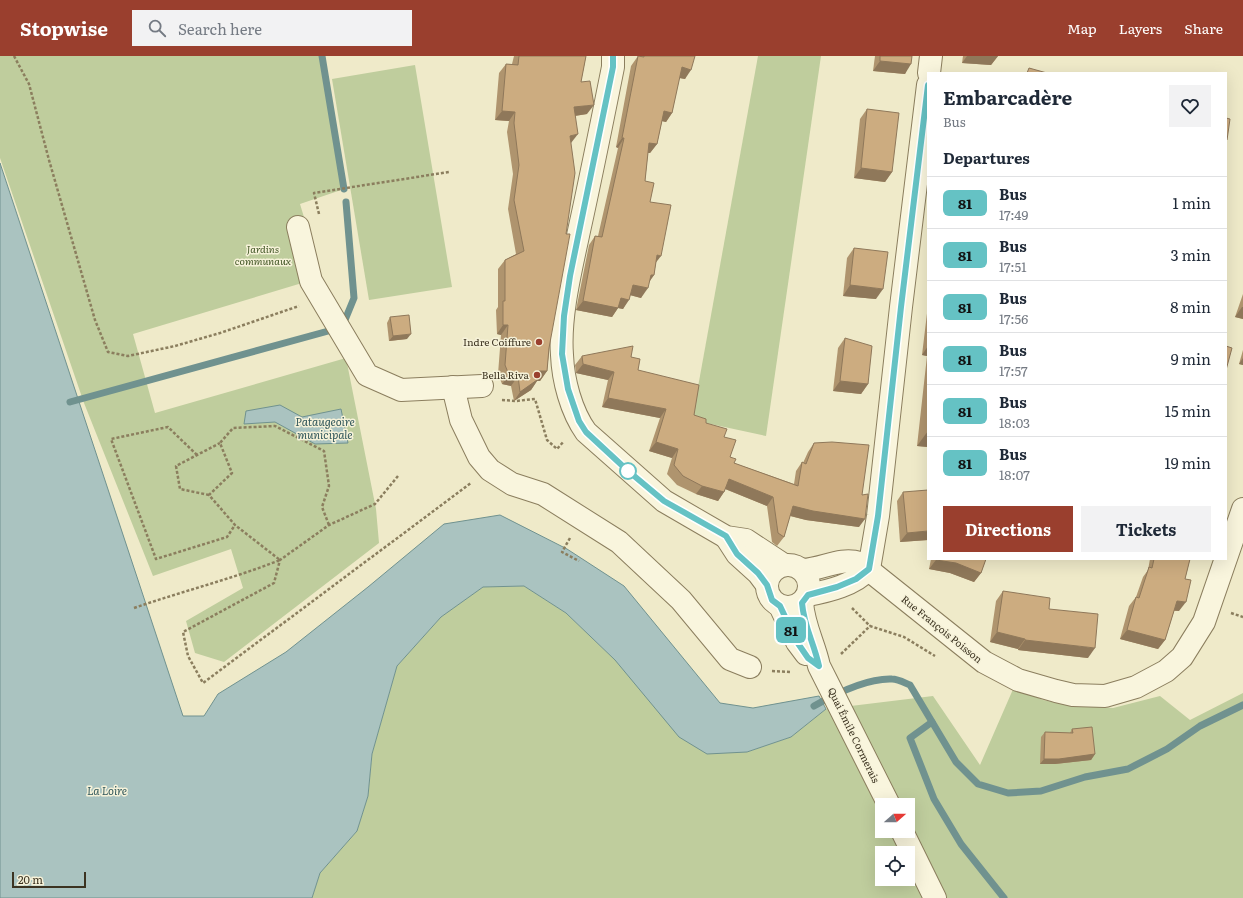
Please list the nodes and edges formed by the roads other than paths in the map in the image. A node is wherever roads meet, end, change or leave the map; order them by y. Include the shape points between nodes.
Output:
1 (613, 56) edge
2 (931, 56) edge
3 (929, 72) edge
4 (927, 93) edge
5 (298, 227) dead end
6 (482, 386) dead end
7 (453, 387) junction
8 (1243, 509) edge
9 (726, 536) junction
10 (1227, 555) edge
11 (1225, 560) edge
12 (794, 568) junction
13 (869, 569) junction
14 (767, 585) junction
15 (805, 599) junction
16 (780, 606) junction
17 (750, 667) dead end
18 (823, 673) junction
19 (886, 798) edge
20 (905, 838) edge
21 (935, 898) edge

1 - 9 street via 613,67 564,316 562,354 568,389 579,421 586,432 664,501
2 - 3 street
4 - 13 street via 878,516
5 - 7 street via 311,281 367,375 401,390
6 - 7 street
7 - 17 street via 461,420 479,457 490,470 512,484 543,494 619,542 681,600 730,659
8 - 10 street, Rue François Poisson
9 - 12 street via 746,540
9 - 14 street via 737,554
11 - 13 street, Rue François Poisson via 1204,622 1182,657 1166,671 1136,687 1104,696 1080,696 1056,691 1018,680 984,662
12 - 13 street, Rue François Poisson via 851,560
12 - 14 street via 774,570
12 - 15 street via 809,582
13 - 15 street via 856,579
14 - 16 street via 772,600
15 - 16 street via 789,608
15 - 18 street, Quai Émile Cormerais via 806,630
16 - 18 street, Quai Émile Cormerais via 797,642
18 - 19 street, Quai Émile Cormerais
20 - 21 street

